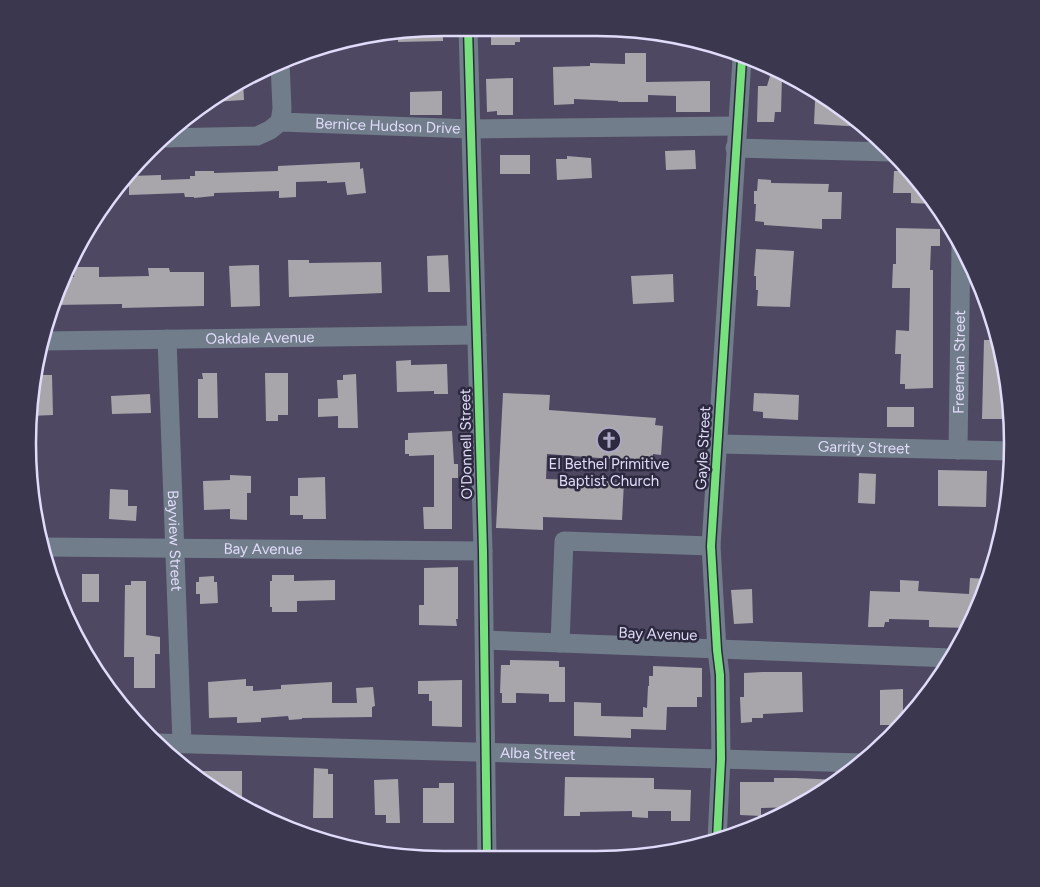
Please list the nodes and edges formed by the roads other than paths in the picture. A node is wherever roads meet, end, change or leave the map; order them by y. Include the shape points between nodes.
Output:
1 (468, 36) edge
2 (742, 63) edge
3 (280, 70) edge
4 (280, 122) junction
5 (738, 126) junction
6 (471, 129) junction
7 (174, 138) edge
8 (735, 148) junction
9 (880, 152) edge
10 (961, 261) edge
11 (477, 335) junction
12 (166, 339) junction
13 (49, 341) edge
14 (718, 444) junction
15 (958, 450) junction
16 (1004, 451) edge
17 (712, 546) junction
18 (50, 547) edge
19 (175, 548) junction
20 (482, 551) junction
21 (484, 640) junction
22 (560, 643) junction
23 (717, 650) junction
24 (942, 658) edge
25 (168, 743) edge
26 (182, 743) junction
27 (486, 752) junction
28 (721, 759) junction
29 (849, 763) edge
30 (718, 832) edge
31 (487, 851) edge

1 - 6 street, O'Donnell Street
2 - 5 street, Gayle Street
3 - 4 street
4 - 6 street, Bernice Hudson Drive
4 - 7 street via 258,136
5 - 6 street, Bernice Hudson Drive
5 - 8 street, Gayle Street
6 - 11 street, O'Donnell Street
8 - 9 street
8 - 14 street, Gayle Street
10 - 15 street, Freeman Street
11 - 12 street, Oakdale Avenue
11 - 20 street, O'Donnell Street
12 - 13 street, Oakdale Avenue
12 - 19 street, Bayview Street
14 - 15 street, Garrity Street
14 - 17 street, Gayle Street
15 - 16 street, Garrity Street
17 - 22 street via 564,541
17 - 23 street, Gayle Street
18 - 19 street, Bay Avenue
19 - 20 street, Bay Avenue
19 - 26 street, Bayview Street
20 - 21 street, O'Donnell Street
21 - 22 street, Bay Avenue
21 - 27 street, O'Donnell Street
22 - 23 street, Bay Avenue
23 - 24 street, Bay Avenue
23 - 28 street, Gayle Street
25 - 26 street, Alba Street
26 - 27 street, Alba Street
27 - 28 street, Alba Street
27 - 31 street, O'Donnell Street
28 - 29 street, Alba Street
28 - 30 street, Gayle Street

